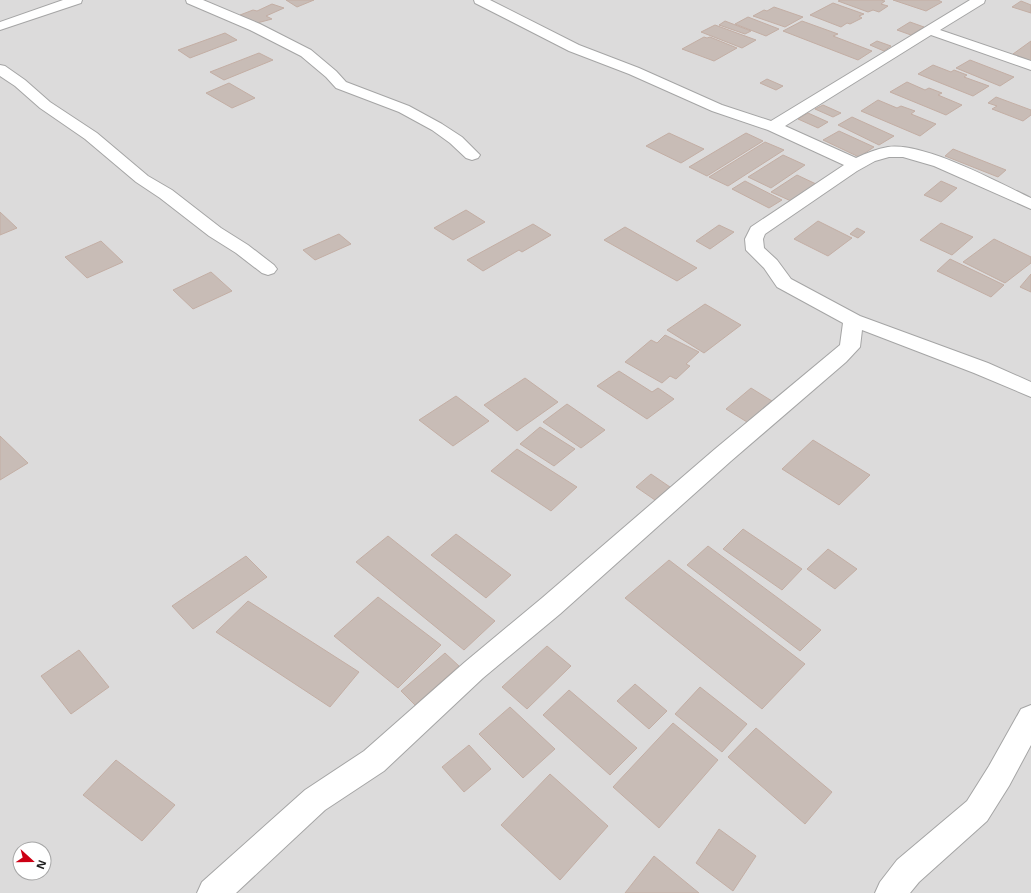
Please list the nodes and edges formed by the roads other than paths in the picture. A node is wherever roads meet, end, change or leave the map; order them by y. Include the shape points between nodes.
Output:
1 (76, 0) edge
2 (192, 0) edge
3 (480, 0) edge
4 (979, 0) edge
5 (0, 26) edge
6 (929, 30) junction
7 (1031, 66) edge
8 (0, 69) edge
9 (773, 127) junction
10 (472, 156) dead end
11 (856, 164) junction
12 (1031, 204) edge
13 (268, 269) dead end
14 (853, 320) junction
15 (1031, 390) edge
16 (1031, 718) edge
17 (213, 893) edge
18 (891, 893) edge

1 - 5 street
2 - 10 street via 255,27 306,53 341,85 404,109 456,140
3 - 9 street via 574,48 634,71 717,108
4 - 6 street
6 - 7 street
6 - 9 street
8 - 13 street via 45,105 91,136 142,180 166,194
9 - 11 street
11 - 12 street via 890,152 927,158
11 - 14 street via 757,231 754,239 755,250 771,264 784,283
14 - 15 street via 981,368
14 - 17 street via 850,347 839,357 474,670 374,761 315,800
16 - 18 street via 977,811 908,871

